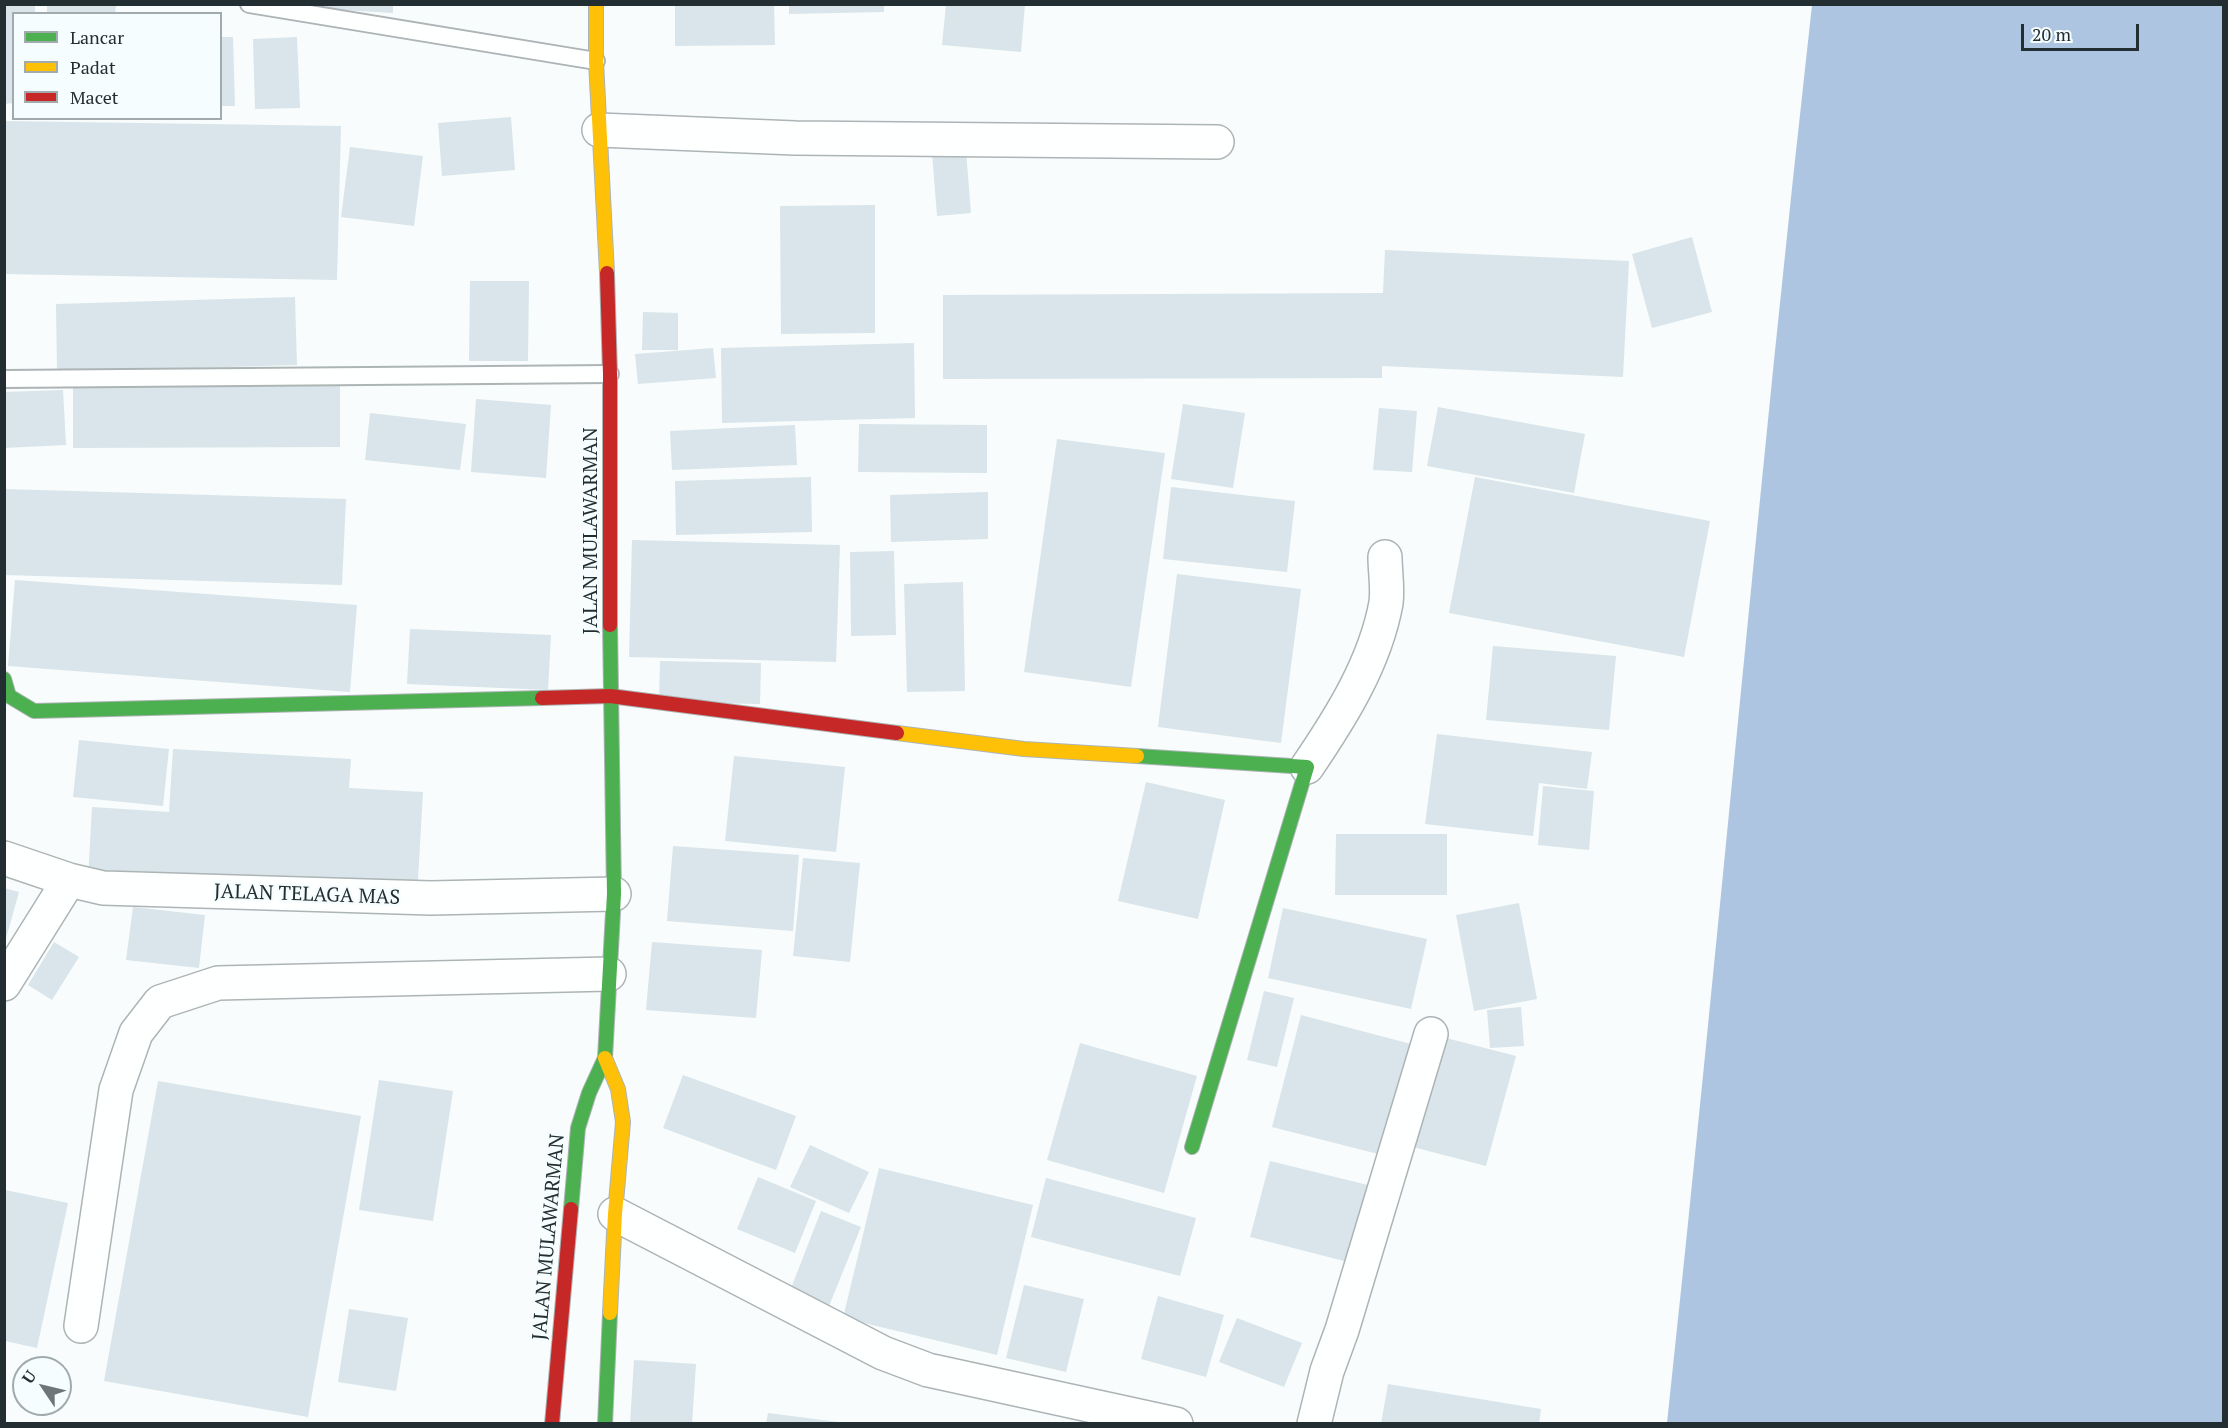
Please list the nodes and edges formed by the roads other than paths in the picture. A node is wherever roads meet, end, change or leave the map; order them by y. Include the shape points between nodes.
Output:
1 (249, 4) edge
2 (596, 4) edge
3 (596, 61) junction
4 (599, 130) junction
5 (1217, 142) dead end
6 (609, 374) junction
7 (4, 379) edge
8 (1385, 557) dead end
9 (4, 679) edge
10 (610, 696) junction
11 (1307, 767) junction
12 (4, 858) edge
13 (69, 880) junction
14 (614, 894) junction
15 (609, 974) junction
16 (4, 984) edge
17 (1431, 1034) dead end
18 (605, 1058) junction
19 (1192, 1147) dead end
20 (615, 1214) junction
21 (81, 1326) dead end
22 (552, 1419) edge
23 (605, 1420) edge
24 (1176, 1424) edge
25 (1314, 1424) edge

1 - 3 lane
2 - 3 main road, JALAN MULAWARMAN
3 - 4 main road, JALAN MULAWARMAN
4 - 5 street via 795,138
4 - 6 main road, JALAN MULAWARMAN
6 - 7 lane
6 - 10 main road, JALAN MULAWARMAN
8 - 11 street via 1386,601 1374,651 1336,723
9 - 10 main road via 9,696 34,711
10 - 11 main road via 1024,749
10 - 14 main road, JALAN MULAWARMAN
11 - 19 main road
12 - 13 street, JALAN TELAGA MAS
13 - 14 street, JALAN TELAGA MAS via 104,888 431,898
13 - 16 street
14 - 15 main road, JALAN MULAWARMAN
15 - 18 main road, JALAN MULAWARMAN
15 - 21 street via 218,983 160,1002 136,1033 116,1090
17 - 25 street
18 - 20 main road, JALAN MULAWARMAN via 618,1089 623,1122
18 - 22 main road, JALAN MULAWARMAN via 578,1128 562,1366
20 - 23 main road, JALAN MULAWARMAN via 602,1369
20 - 24 street via 883,1353 928,1370

